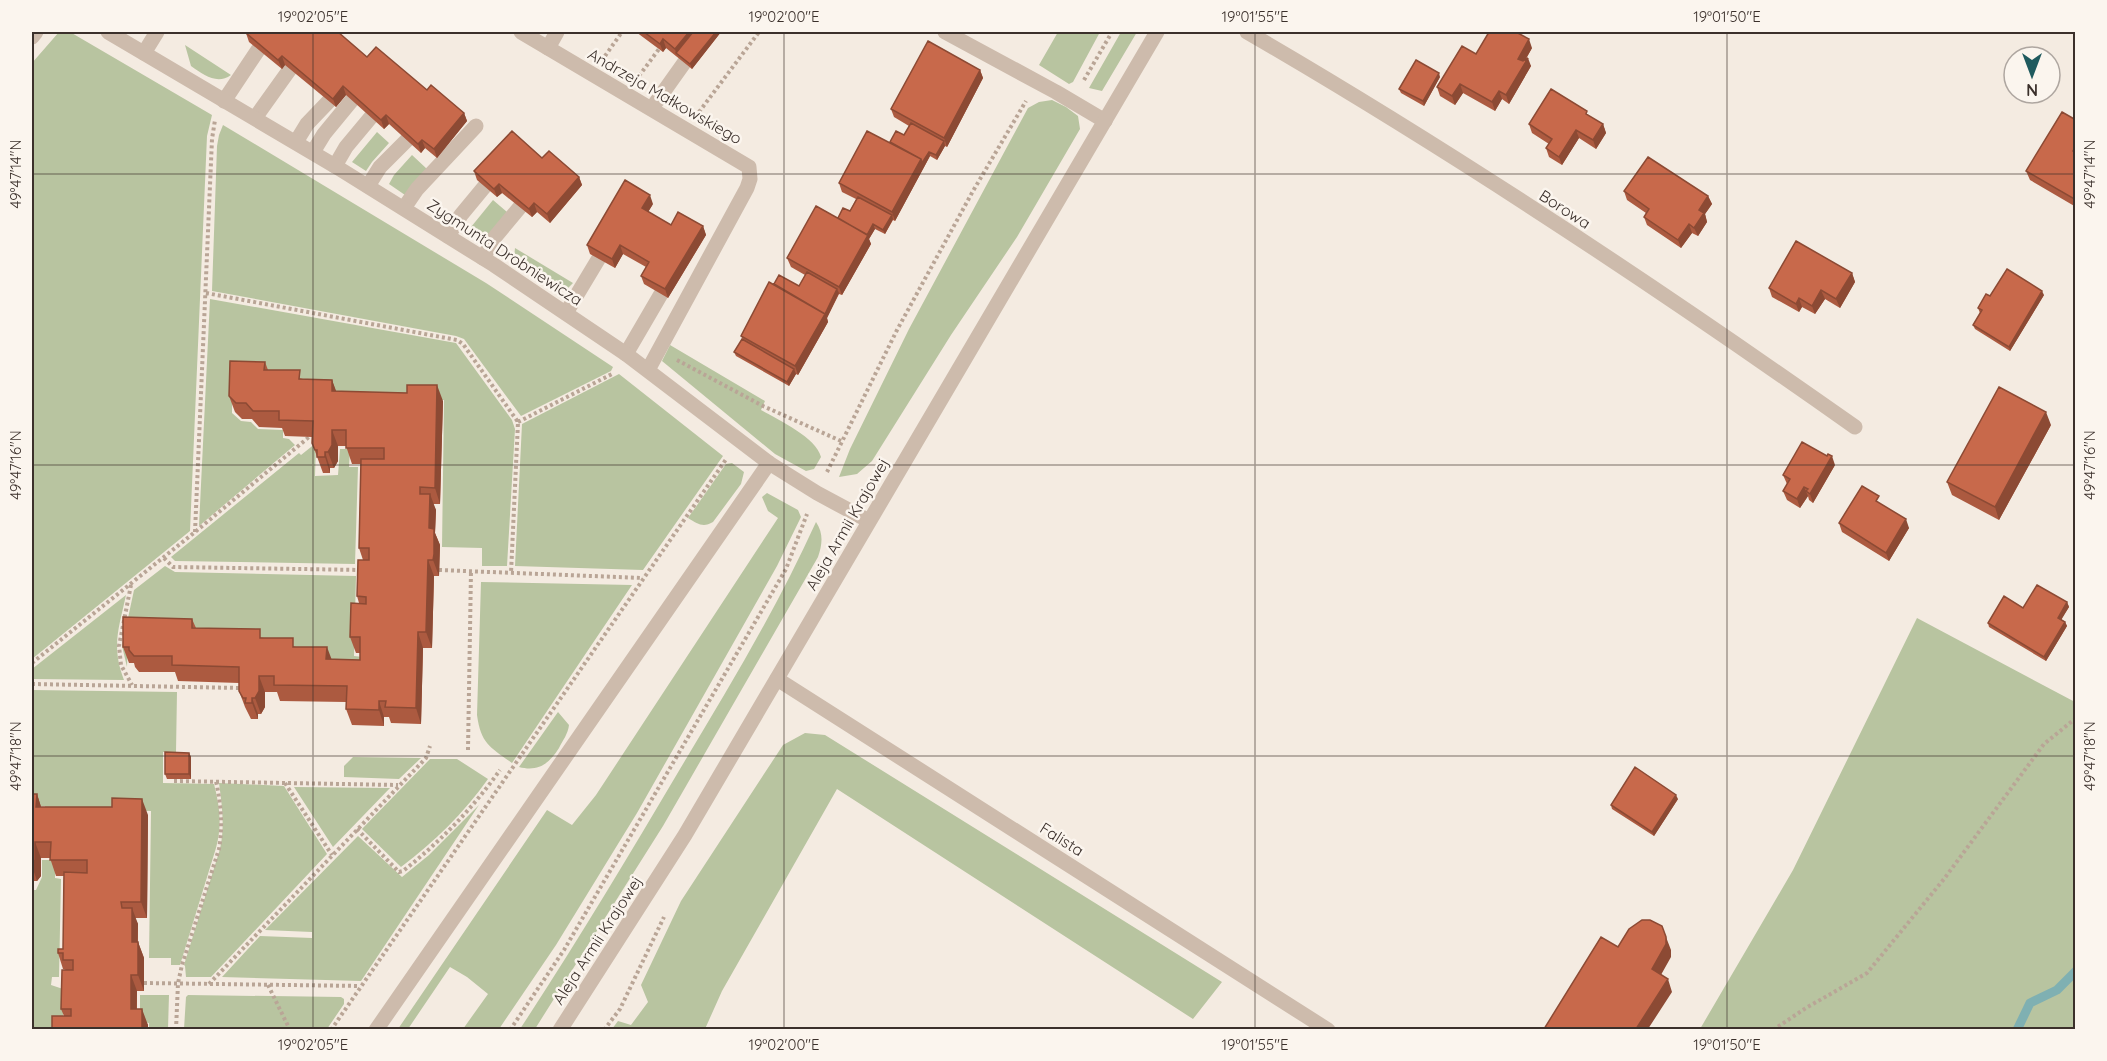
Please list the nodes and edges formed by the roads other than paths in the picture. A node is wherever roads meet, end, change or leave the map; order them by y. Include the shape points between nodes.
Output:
1 (36, 32) edge
2 (108, 32) edge
3 (157, 32) edge
4 (521, 32) edge
5 (557, 32) edge
6 (945, 32) edge
7 (1157, 32) edge
8 (1247, 32) edge
9 (32, 37) edge
10 (548, 48) junction
11 (258, 50) edge
12 (144, 53) junction
13 (684, 63) edge
14 (290, 69) edge
15 (224, 100) junction
16 (352, 100) edge
17 (329, 101) edge
18 (652, 108) junction
19 (371, 117) edge
20 (255, 118) junction
21 (1104, 122) junction
22 (476, 126) dead end
23 (406, 140) edge
24 (296, 142) junction
25 (313, 152) junction
26 (335, 165) junction
27 (369, 186) junction
28 (484, 186) edge
29 (520, 207) edge
30 (404, 208) junction
31 (448, 236) junction
32 (483, 258) junction
33 (598, 258) edge
34 (661, 294) edge
35 (566, 313) junction
36 (624, 361) junction
37 (648, 370) junction
38 (1856, 427) dead end
39 (769, 463) junction
40 (869, 521) junction
41 (777, 679) junction
42 (376, 1029) edge
43 (560, 1029) edge
44 (1328, 1029) edge

1 - 9 street
2 - 12 street, Zygmunta Drobniewicza
3 - 12 street
4 - 10 street, Andrzeja Małkowskiego
5 - 10 street
6 - 21 street
7 - 21 street, Aleja Armii Krajowej
8 - 38 street, Borowa via 1381,111 1711,325
10 - 18 street, Andrzeja Małkowskiego
11 - 15 street
12 - 15 street, Zygmunta Drobniewicza
13 - 18 street
14 - 20 street
15 - 20 street, Zygmunta Drobniewicza
16 - 25 street
17 - 24 street
18 - 37 street, Andrzeja Małkowskiego via 743,162 749,167 750,179
19 - 26 street
20 - 24 street, Zygmunta Drobniewicza
21 - 40 street, Aleja Armii Krajowej
22 - 30 street
23 - 27 street via 380,166
24 - 25 street, Zygmunta Drobniewicza
25 - 26 street, Zygmunta Drobniewicza
26 - 27 street, Zygmunta Drobniewicza
27 - 30 street, Zygmunta Drobniewicza
28 - 31 street
29 - 32 street
30 - 31 street, Zygmunta Drobniewicza
31 - 32 street, Zygmunta Drobniewicza
32 - 35 street, Zygmunta Drobniewicza
33 - 35 street
34 - 36 street
35 - 36 street, Zygmunta Drobniewicza
36 - 37 street, Zygmunta Drobniewicza
37 - 39 street, Zygmunta Drobniewicza
39 - 40 street, Zygmunta Drobniewicza
39 - 42 street
40 - 41 street, Aleja Armii Krajowej
41 - 43 street, Aleja Armii Krajowej via 686,835
41 - 44 street, Falista

